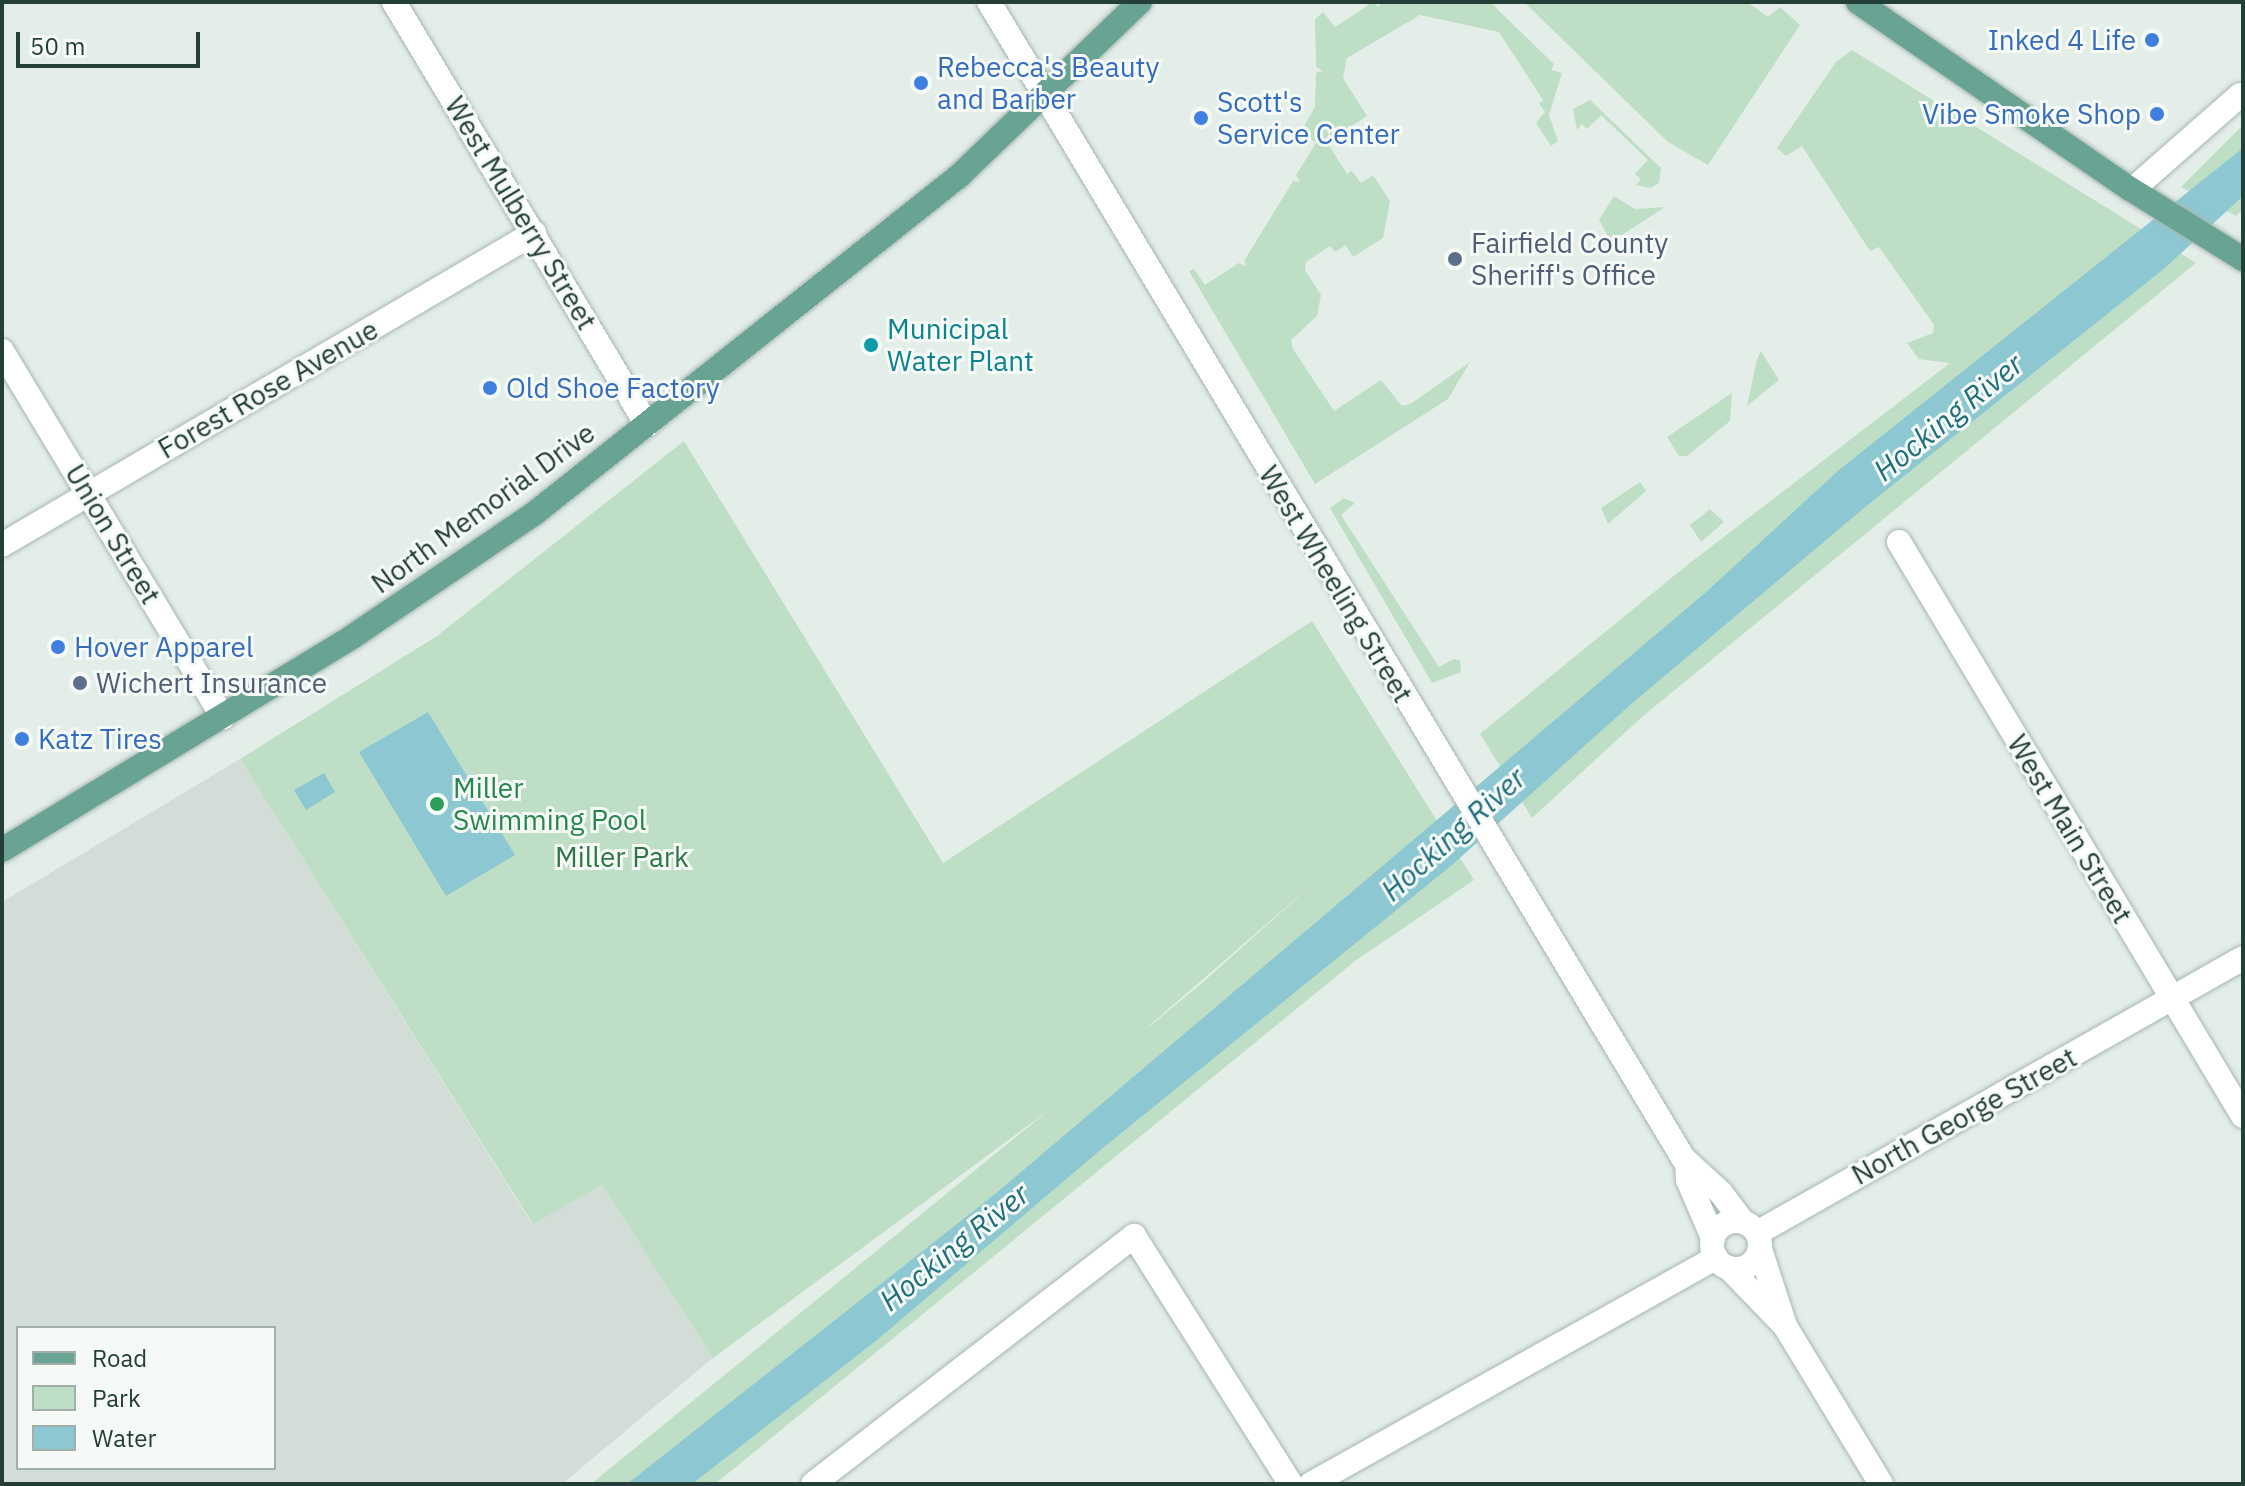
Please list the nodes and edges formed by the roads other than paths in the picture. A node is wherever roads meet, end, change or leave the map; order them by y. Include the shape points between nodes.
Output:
1 (394, 2) edge
2 (989, 2) edge
3 (1140, 2) edge
4 (1858, 2) edge
5 (1042, 94) junction
6 (2240, 95) dead end
7 (2140, 195) junction
8 (534, 233) junction
9 (2234, 254) edge
10 (2, 351) edge
11 (647, 425) junction
12 (88, 494) junction
13 (1899, 542) dead end
14 (2, 545) edge
15 (223, 717) junction
16 (2, 850) edge
17 (2243, 958) edge
18 (2171, 1000) junction
19 (2243, 1116) edge
20 (1687, 1164) junction
21 (1753, 1235) junction
22 (1720, 1255) junction
23 (1785, 1326) junction
24 (813, 1484) edge
25 (1291, 1484) edge
26 (1311, 1484) edge
27 (1881, 1484) edge

1 - 8 street, West Mulberry Street
2 - 5 street, West Wheeling Street
3 - 5 main road, North Memorial Drive
4 - 7 main road
5 - 11 main road, North Memorial Drive via 959,176
5 - 20 street, West Wheeling Street
6 - 7 street
7 - 9 main road
8 - 11 street, West Mulberry Street
8 - 12 street, Forest Rose Avenue
10 - 12 street, Union Street
11 - 15 main road, North Memorial Drive via 445,577
12 - 14 street, Forest Rose Avenue
12 - 15 street, Union Street
13 - 18 street, West Main Street
15 - 16 main road, North Memorial Drive
17 - 18 street, North George Street
18 - 19 street, West Main Street
18 - 21 street, North George Street
20 - 21 street, West Wheeling Street via 1711,1183
20 - 22 street, West Wheeling Street via 1688,1180
21 - 22 street via 1746,1267
21 - 22 street via 1728,1222
21 - 23 street, West Wheeling Street
22 - 23 street, West Wheeling Street
22 - 26 street
23 - 27 street, West Wheeling Street
24 - 25 street via 1134,1236

